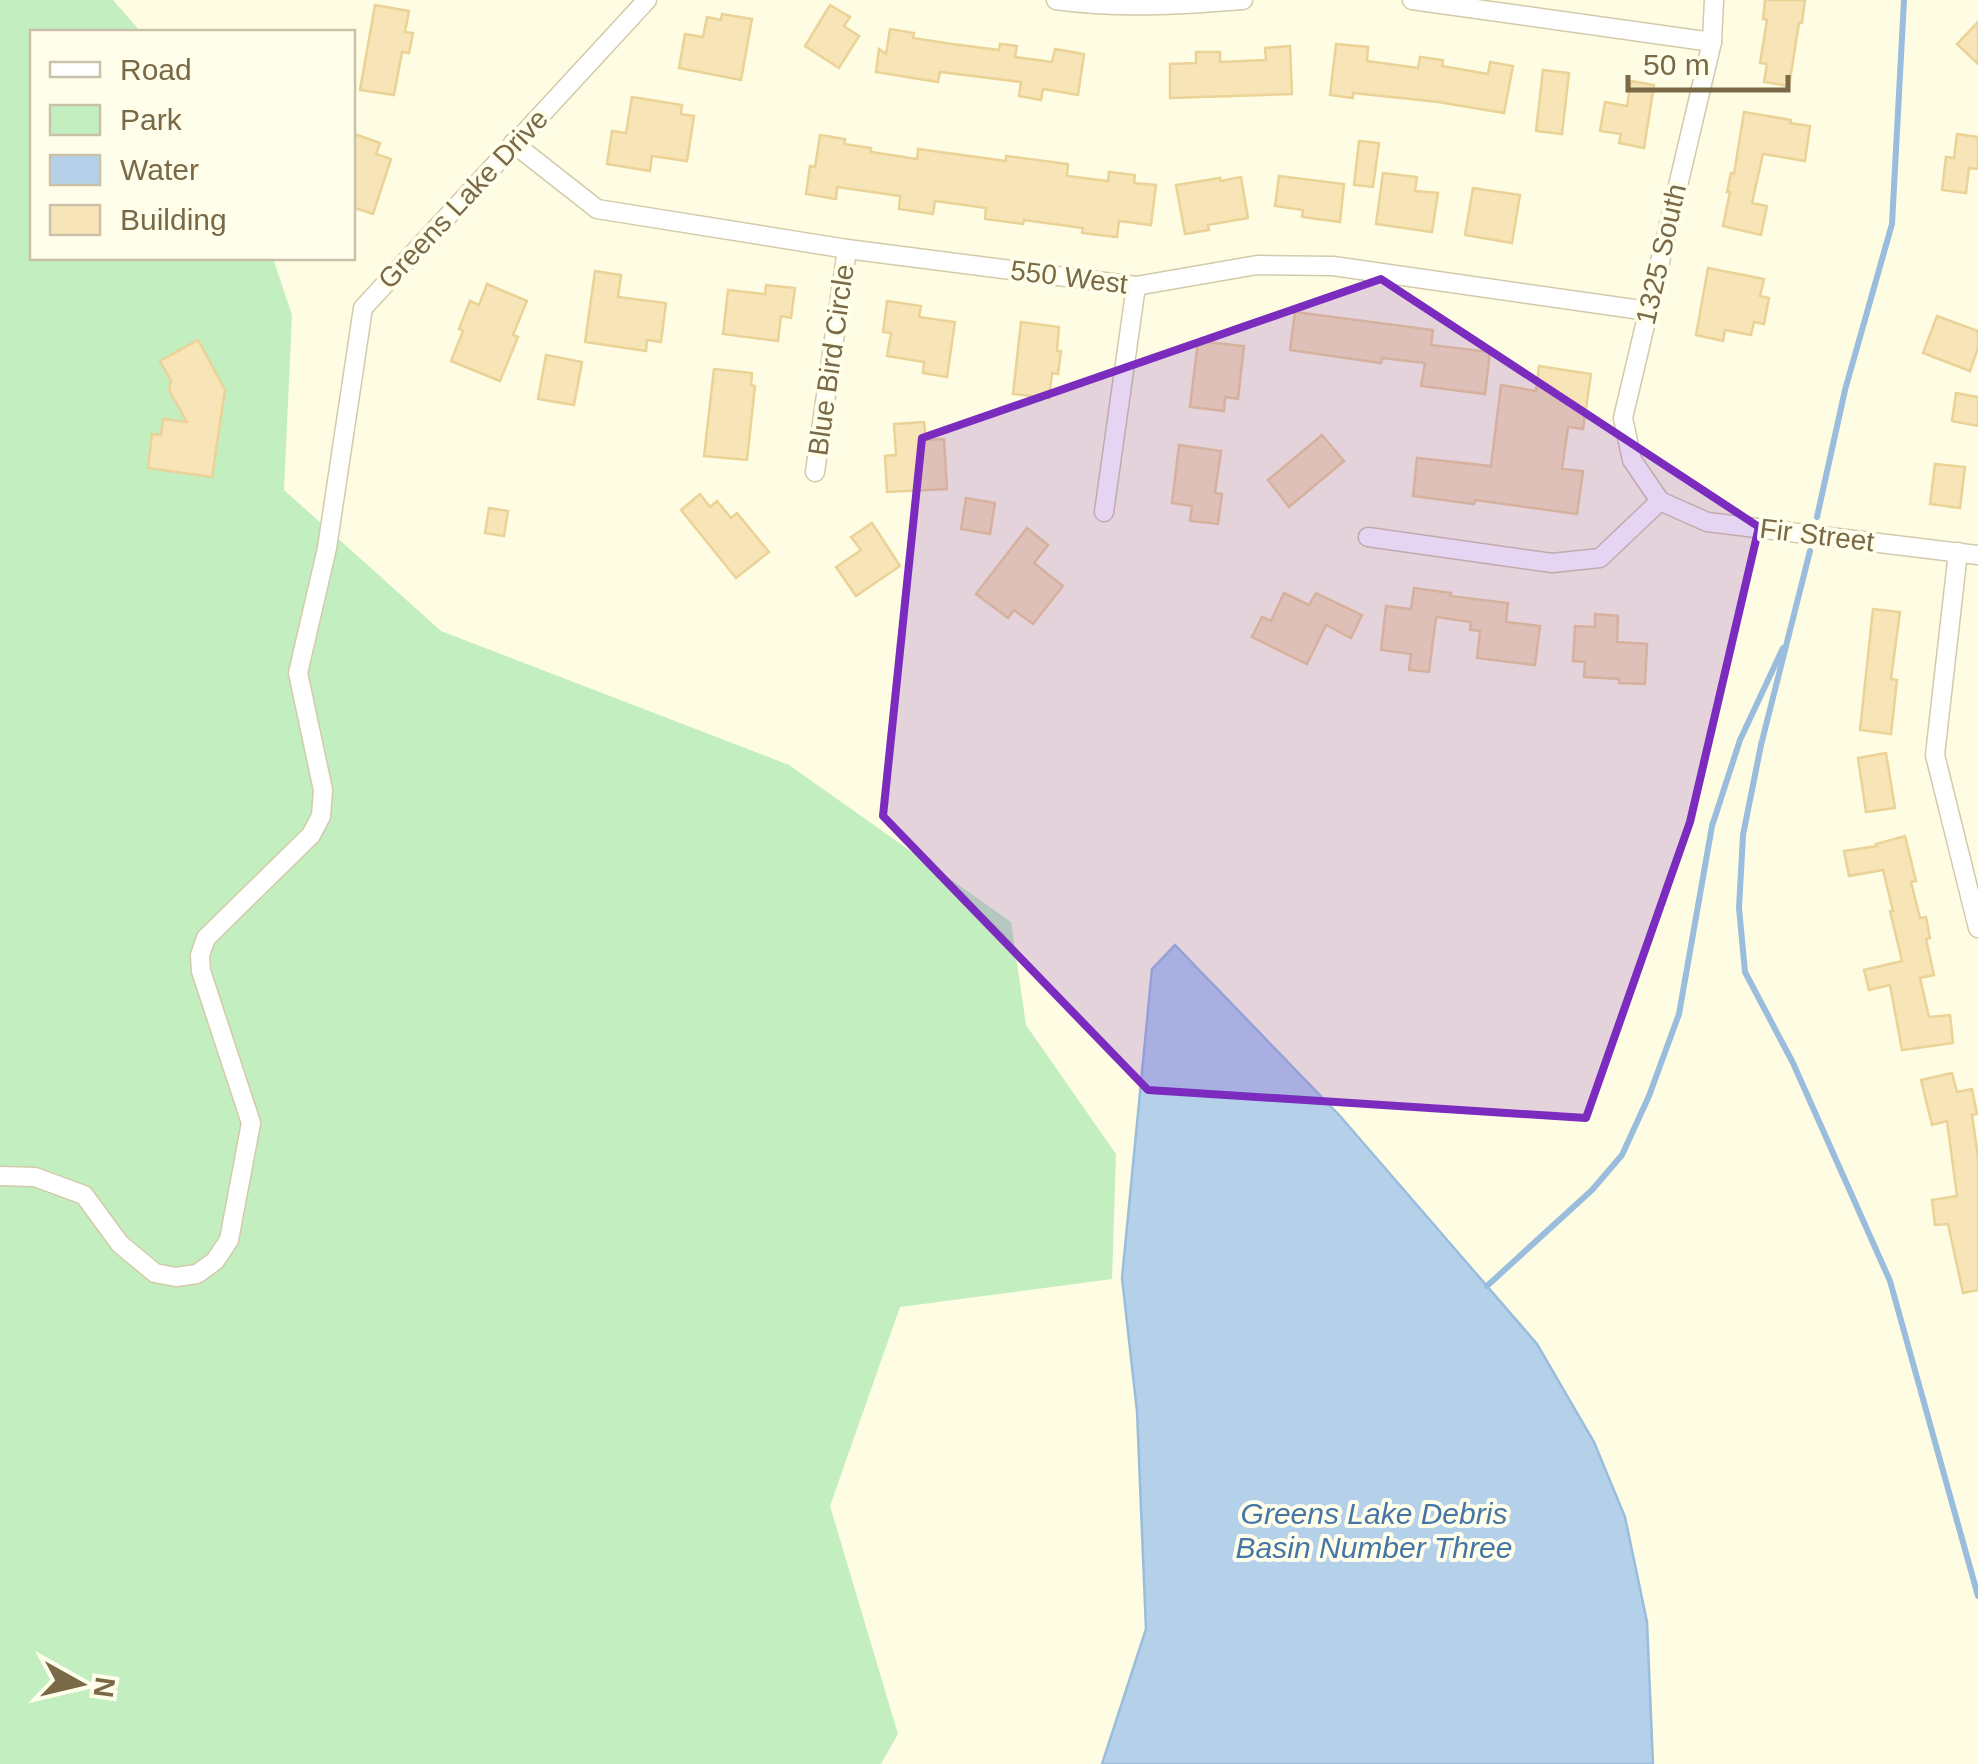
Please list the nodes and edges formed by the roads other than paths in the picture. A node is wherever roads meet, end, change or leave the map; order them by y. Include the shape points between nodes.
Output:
1 (646, 0) edge
2 (1056, 0) edge
3 (1243, 0) edge
4 (1412, 0) edge
5 (1714, 0) edge
6 (1472, 4) edge
7 (1712, 42) junction
8 (513, 144) junction
9 (847, 248) junction
10 (1136, 286) junction
11 (1648, 310) junction
12 (815, 472) dead end
13 (1660, 501) junction
14 (1104, 512) dead end
15 (1368, 537) dead end
16 (1958, 552) junction
17 (1978, 555) edge
18 (1978, 928) edge
19 (0, 1176) edge

1 - 8 street, Greens Lake Drive
2 - 3 street via 1151,7
4 - 6 street
5 - 7 street, 1325 South
6 - 7 street
7 - 11 street, 1325 South
8 - 9 street, 550 West via 597,210
8 - 19 street, Greens Lake Drive via 363,308 327,548 298,673 323,790 321,816 311,835 206,938 200,955 251,1123 229,1240 198,1274 155,1273 120,1244 84,1194 35,1177
9 - 10 street, 550 West
9 - 12 street, Blue Bird Circle
10 - 11 street, 550 West via 1257,265 1333,266
10 - 14 street
11 - 13 street, 1325 South via 1622,418 1632,460
13 - 15 street via 1600,558 1552,563
13 - 16 street, Fir Street via 1707,522
16 - 17 street, Fir Street
16 - 18 street via 1934,756

